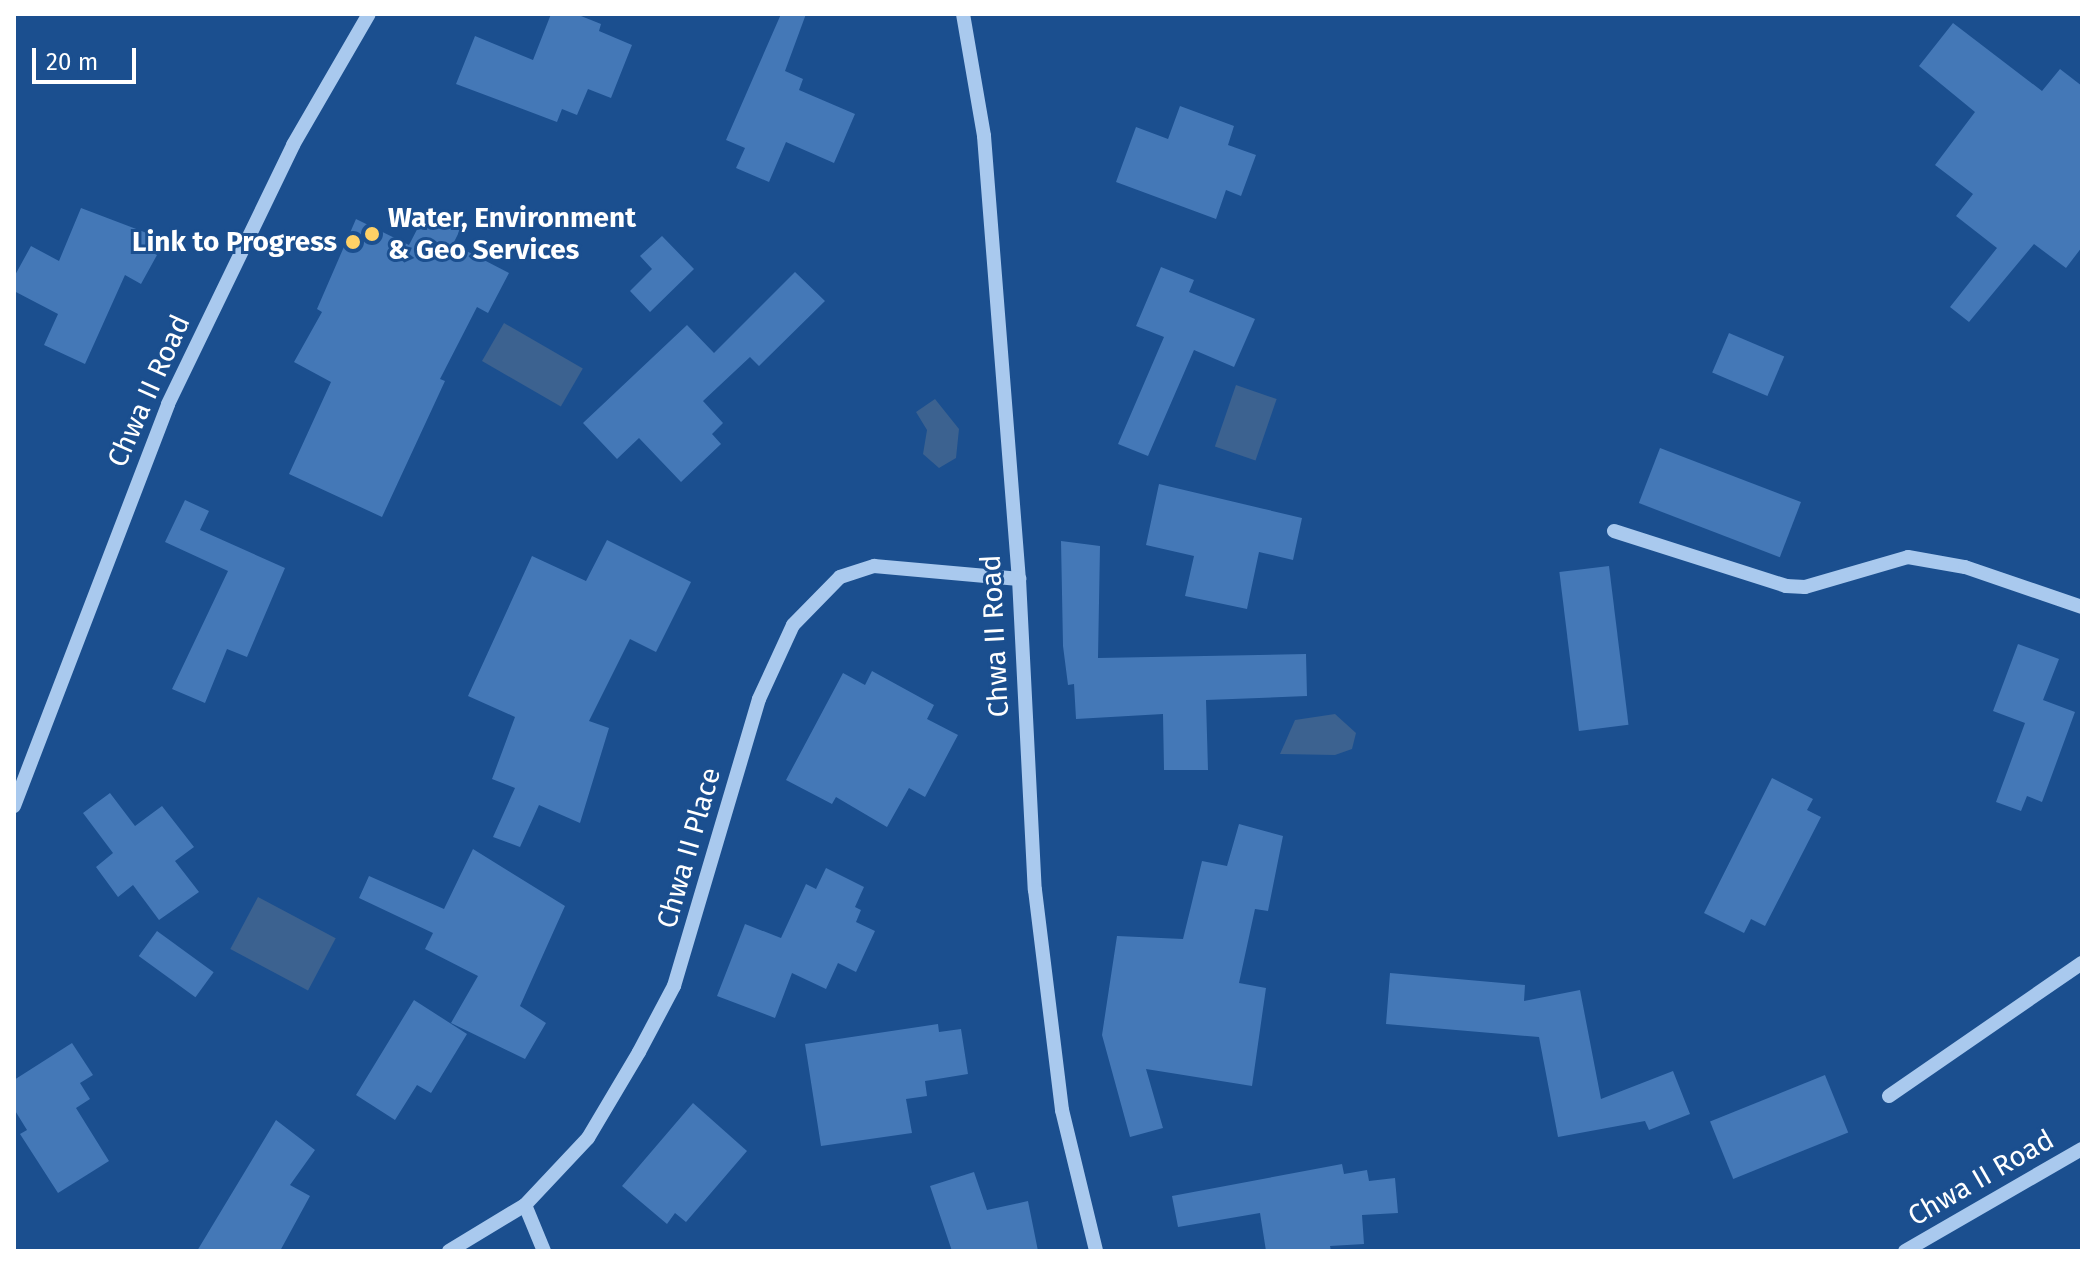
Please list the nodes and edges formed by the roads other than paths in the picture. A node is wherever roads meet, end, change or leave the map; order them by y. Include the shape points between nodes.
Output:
1 (369, 14) edge
2 (963, 14) edge
3 (1614, 531) dead end
4 (1019, 579) junction
5 (2082, 607) edge
6 (14, 806) edge
7 (2082, 963) edge
8 (1889, 1096) dead end
9 (2082, 1149) edge
10 (525, 1205) junction
11 (449, 1251) edge
12 (544, 1251) edge
13 (1096, 1251) edge
14 (1905, 1251) edge

1 - 6 street, Chwa II Road via 293,145 168,404
2 - 4 street, Chwa II Road via 984,136
3 - 5 street via 1786,586 1805,587 1908,557 1965,567
4 - 10 street, Chwa II Place via 874,566 840,577 793,625 759,699 674,986 588,1138
4 - 13 street, Chwa II Road via 1035,890 1062,1110
7 - 8 street
9 - 14 street, Chwa II Road
10 - 11 street, Chwa II Place
10 - 12 street

